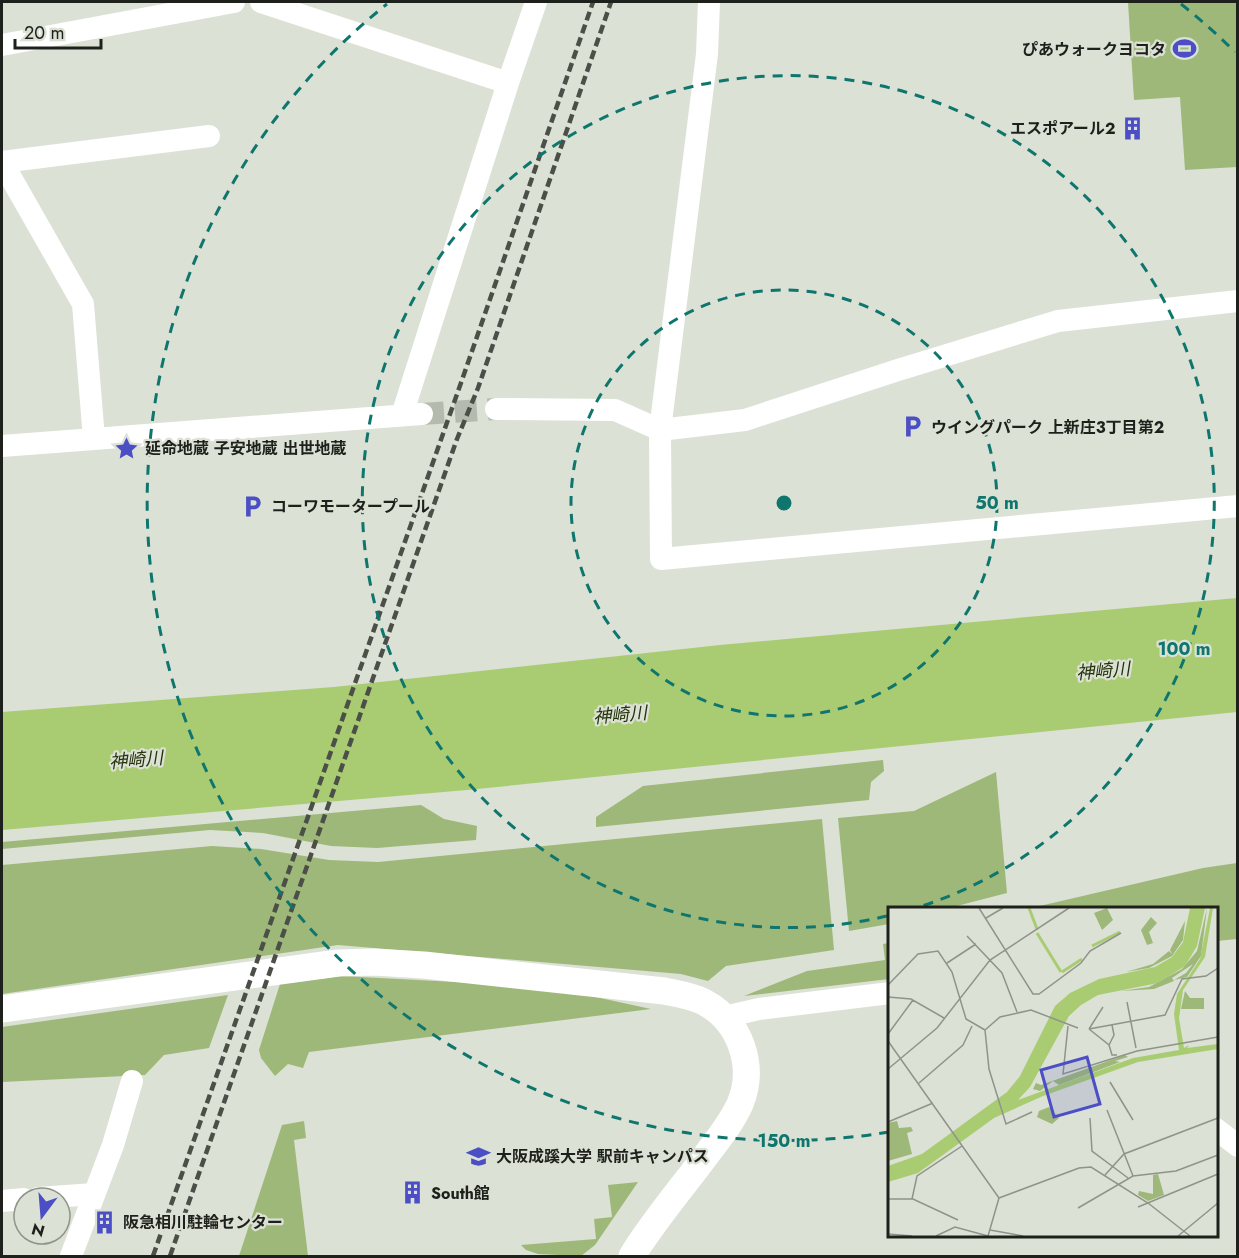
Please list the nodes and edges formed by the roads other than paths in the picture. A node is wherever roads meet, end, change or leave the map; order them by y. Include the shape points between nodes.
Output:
1 (234, 2) edge
2 (261, 2) edge
3 (536, 2) edge
4 (709, 2) edge
5 (2, 45) edge
6 (508, 83) junction
7 (209, 136) dead end
8 (2, 162) edge
9 (1238, 301) edge
10 (496, 409) tunnel mouth
11 (660, 430) junction
12 (94, 439) junction
13 (2, 446) edge
14 (1238, 506) edge
15 (888, 993) edge
16 (2, 1010) edge
17 (724, 1017) junction
18 (132, 1081) dead end
19 (1218, 1131) edge
20 (1238, 1146) edge
21 (94, 1194) junction
22 (72, 1196) edge
23 (71, 1257) edge
24 (632, 1257) edge

1 - 5 street
2 - 6 street
3 - 6 street
4 - 11 street
6 - 12 street via 412,414
7 - 8 street
8 - 12 street via 83,304
9 - 11 street via 1058,321 745,420
10 - 11 street via 615,410
11 - 14 street via 661,558
12 - 13 street
15 - 17 street
16 - 17 street via 338,963 374,962 664,991 702,1001
17 - 24 street via 740,1040 744,1054 740,1103 726,1129 651,1226
18 - 21 street
19 - 20 street
21 - 22 street
21 - 23 street

